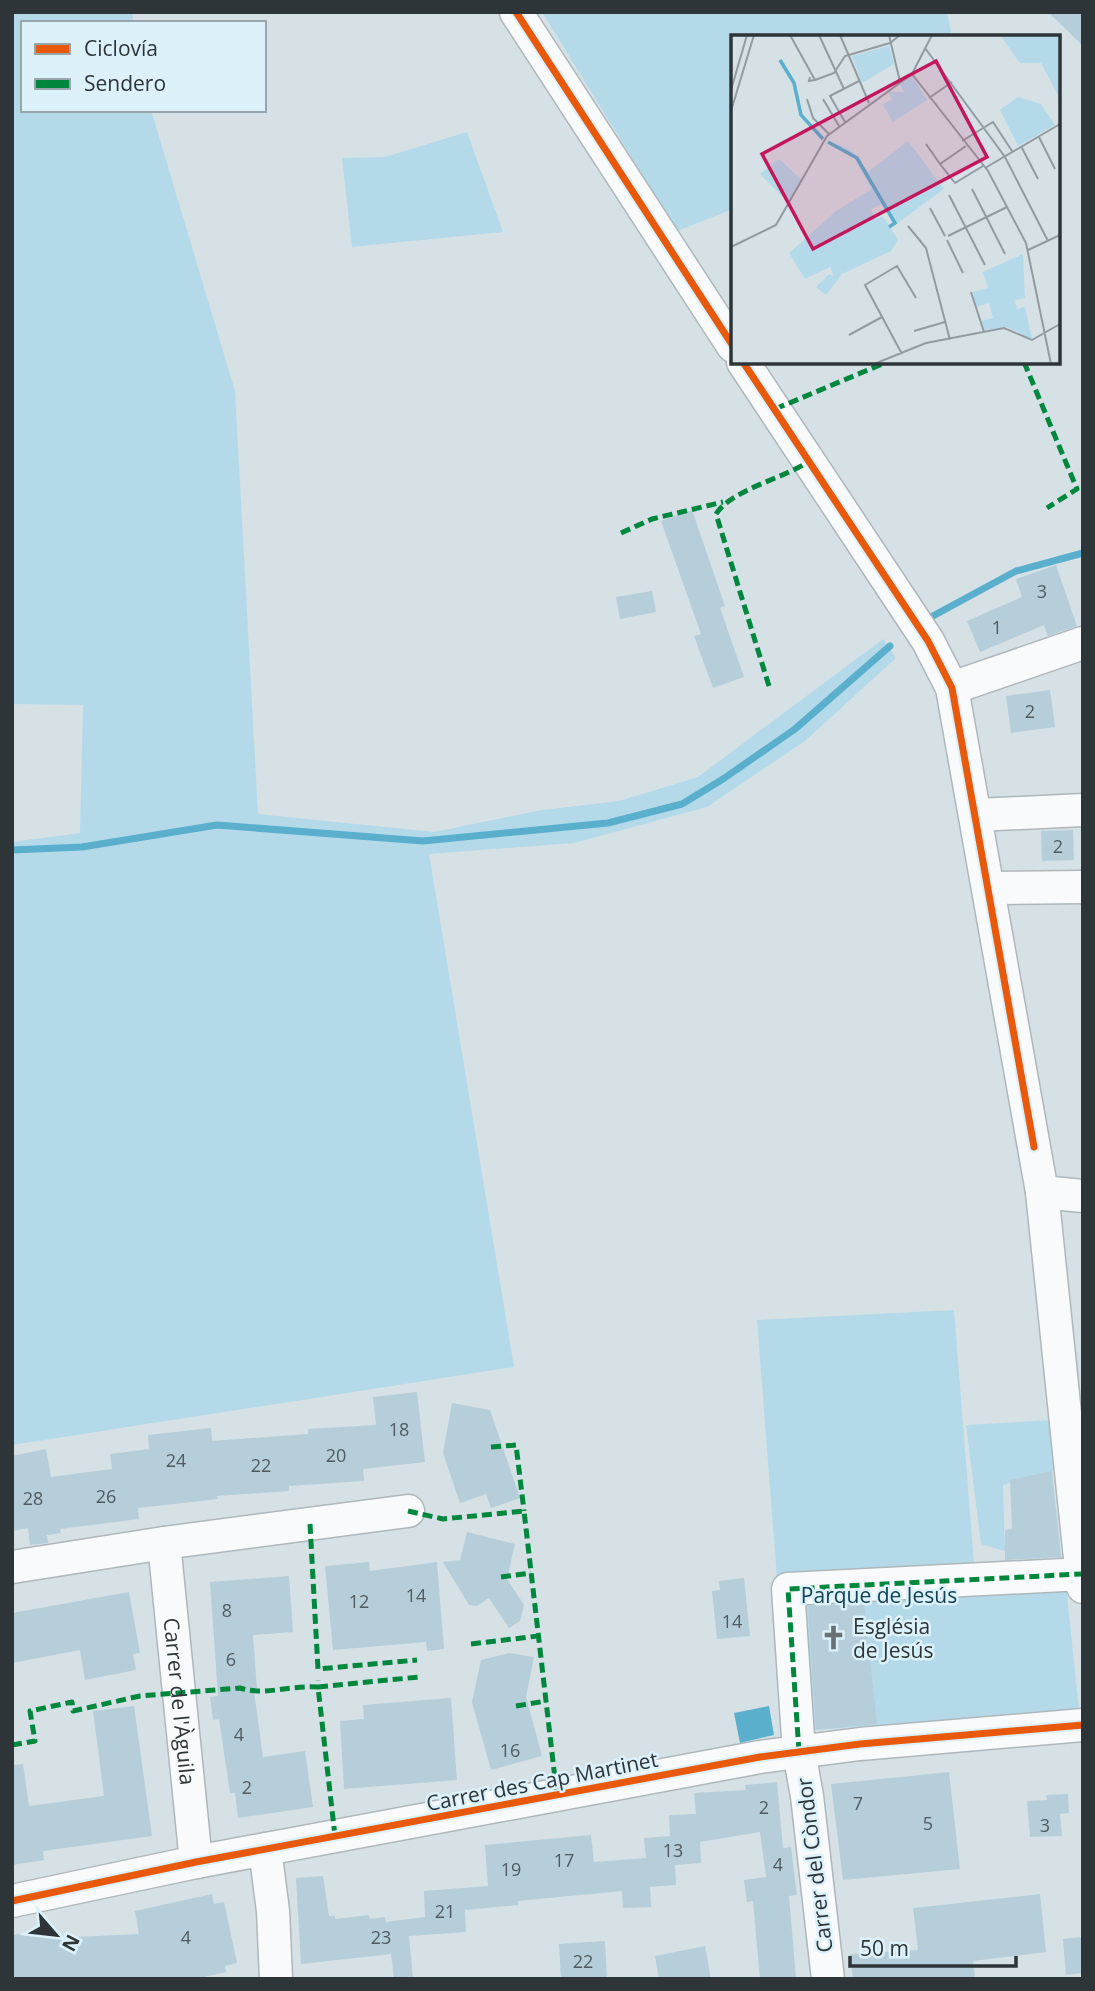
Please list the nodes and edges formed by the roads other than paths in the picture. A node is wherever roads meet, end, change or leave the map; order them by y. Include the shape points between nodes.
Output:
1 (516, 12) edge
2 (731, 343) edge
3 (744, 364) edge
4 (1083, 643) edge
5 (952, 688) junction
6 (1083, 810) edge
7 (977, 815) junction
8 (1083, 887) edge
9 (990, 888) junction
10 (1042, 1192) junction
11 (1083, 1196) edge
12 (408, 1511) dead end
13 (164, 1543) junction
14 (12, 1567) edge
15 (1082, 1578) edge
16 (1083, 1725) edge
17 (799, 1752) junction
18 (265, 1849) junction
19 (196, 1861) junction
20 (12, 1901) edge
21 (276, 1979) edge
22 (828, 1979) edge

1 - 2 street
3 - 5 street via 942,663
4 - 5 street
5 - 7 street
6 - 7 street
7 - 9 street
8 - 9 street
9 - 10 street
10 - 11 street
10 - 15 street
12 - 13 street
13 - 14 street
13 - 19 street, Carrer de l'Àguila
15 - 17 street, Carrer del Còndor via 788,1589
16 - 17 street, Carrer des Cap Martinet
17 - 18 street, Carrer des Cap Martinet
17 - 22 street, Carrer del Còndor
18 - 19 street, Carrer des Cap Martinet
18 - 21 street
19 - 20 street, Carrer des Cap Martinet

